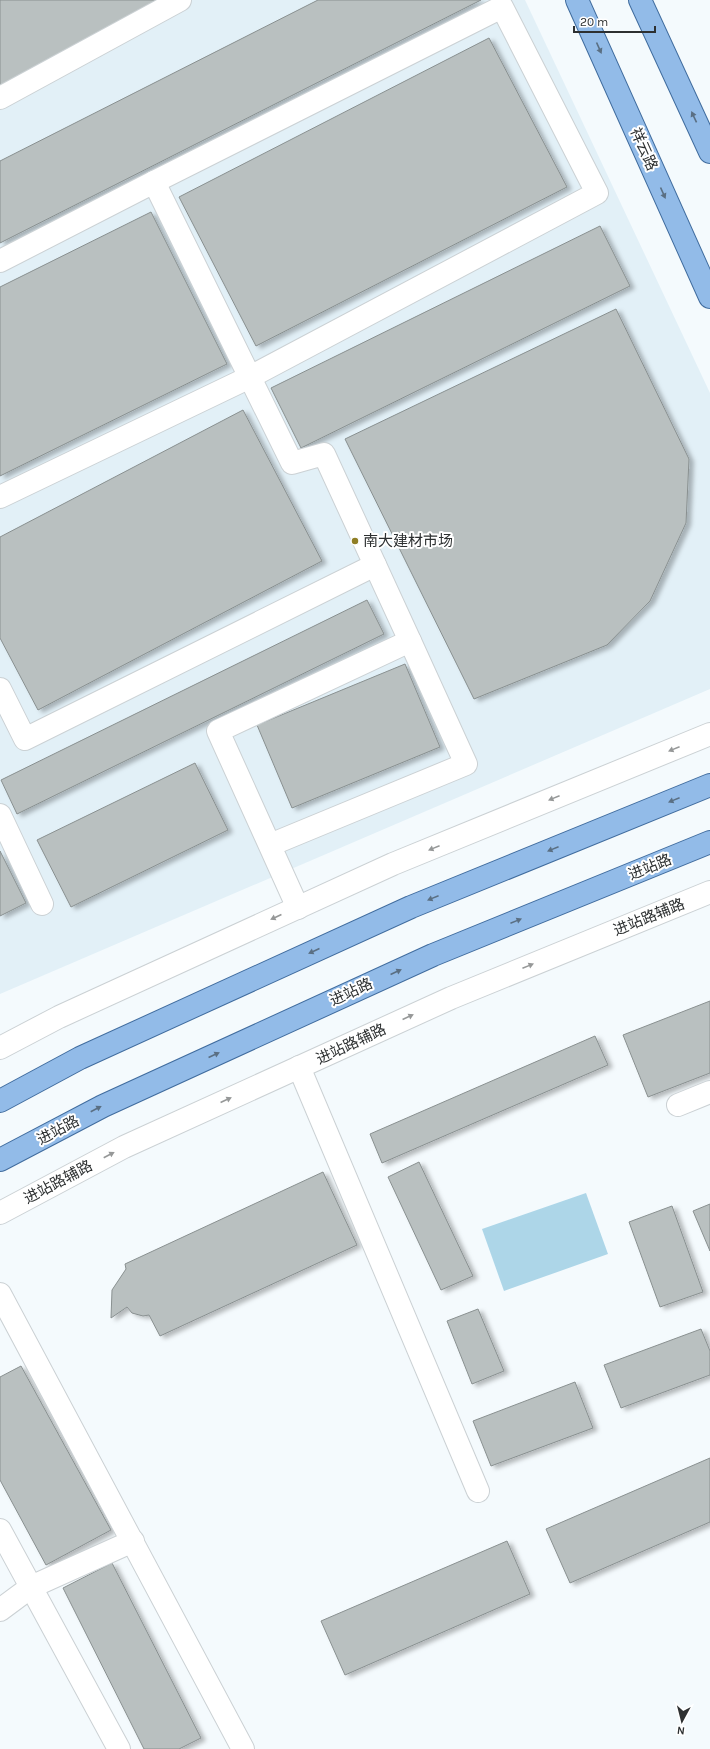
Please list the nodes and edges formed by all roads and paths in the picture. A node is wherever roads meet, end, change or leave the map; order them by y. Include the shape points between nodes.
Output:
1 (180, 0) edge
2 (577, 0) edge
3 (640, 0) edge
4 (0, 98) edge
5 (710, 152) edge
6 (154, 182) junction
7 (0, 261) edge
8 (710, 297) edge
9 (250, 377) junction
10 (0, 497) edge
11 (375, 565) junction
12 (410, 641) junction
13 (0, 689) edge
14 (710, 734) edge
15 (710, 785) edge
16 (0, 815) edge
17 (710, 842) edge
18 (270, 845) junction
19 (710, 892) edge
20 (42, 904) dead end
21 (298, 908) junction
22 (0, 1048) edge
23 (299, 1067) junction
24 (710, 1092) edge
25 (0, 1101) edge
26 (678, 1105) dead end
27 (0, 1160) edge
28 (0, 1213) edge
29 (0, 1294) edge
30 (478, 1491) dead end
31 (0, 1530) edge
32 (133, 1541) junction
33 (30, 1587) junction
34 (0, 1610) edge
35 (119, 1749) edge
36 (243, 1749) edge

1 - 4 street
2 -> 8 main road, 祥云路
5 -> 3 main road
6 - 7 street
6 - 9 street
6 - 9 street via 502,7 597,193
9 - 10 street
9 - 11 street via 292,463 324,454
11 - 12 street
11 - 13 street via 25,739
12 - 18 street via 218,731
12 - 18 street via 466,764
14 -> 21 street via 393,864
15 -> 25 main road via 411,907 80,1058
16 - 20 street
27 -> 17 main road, 进站路 via 103,1106 433,955
18 - 21 street
23 -> 19 street, 进站路辅路 via 451,998
21 -> 22 street via 59,1017
28 -> 23 street, 进站路辅路 via 124,1147
23 - 30 street
24 - 26 street
29 - 32 street
31 - 33 street
32 - 33 street
32 - 36 street
33 - 34 street
33 - 35 street

